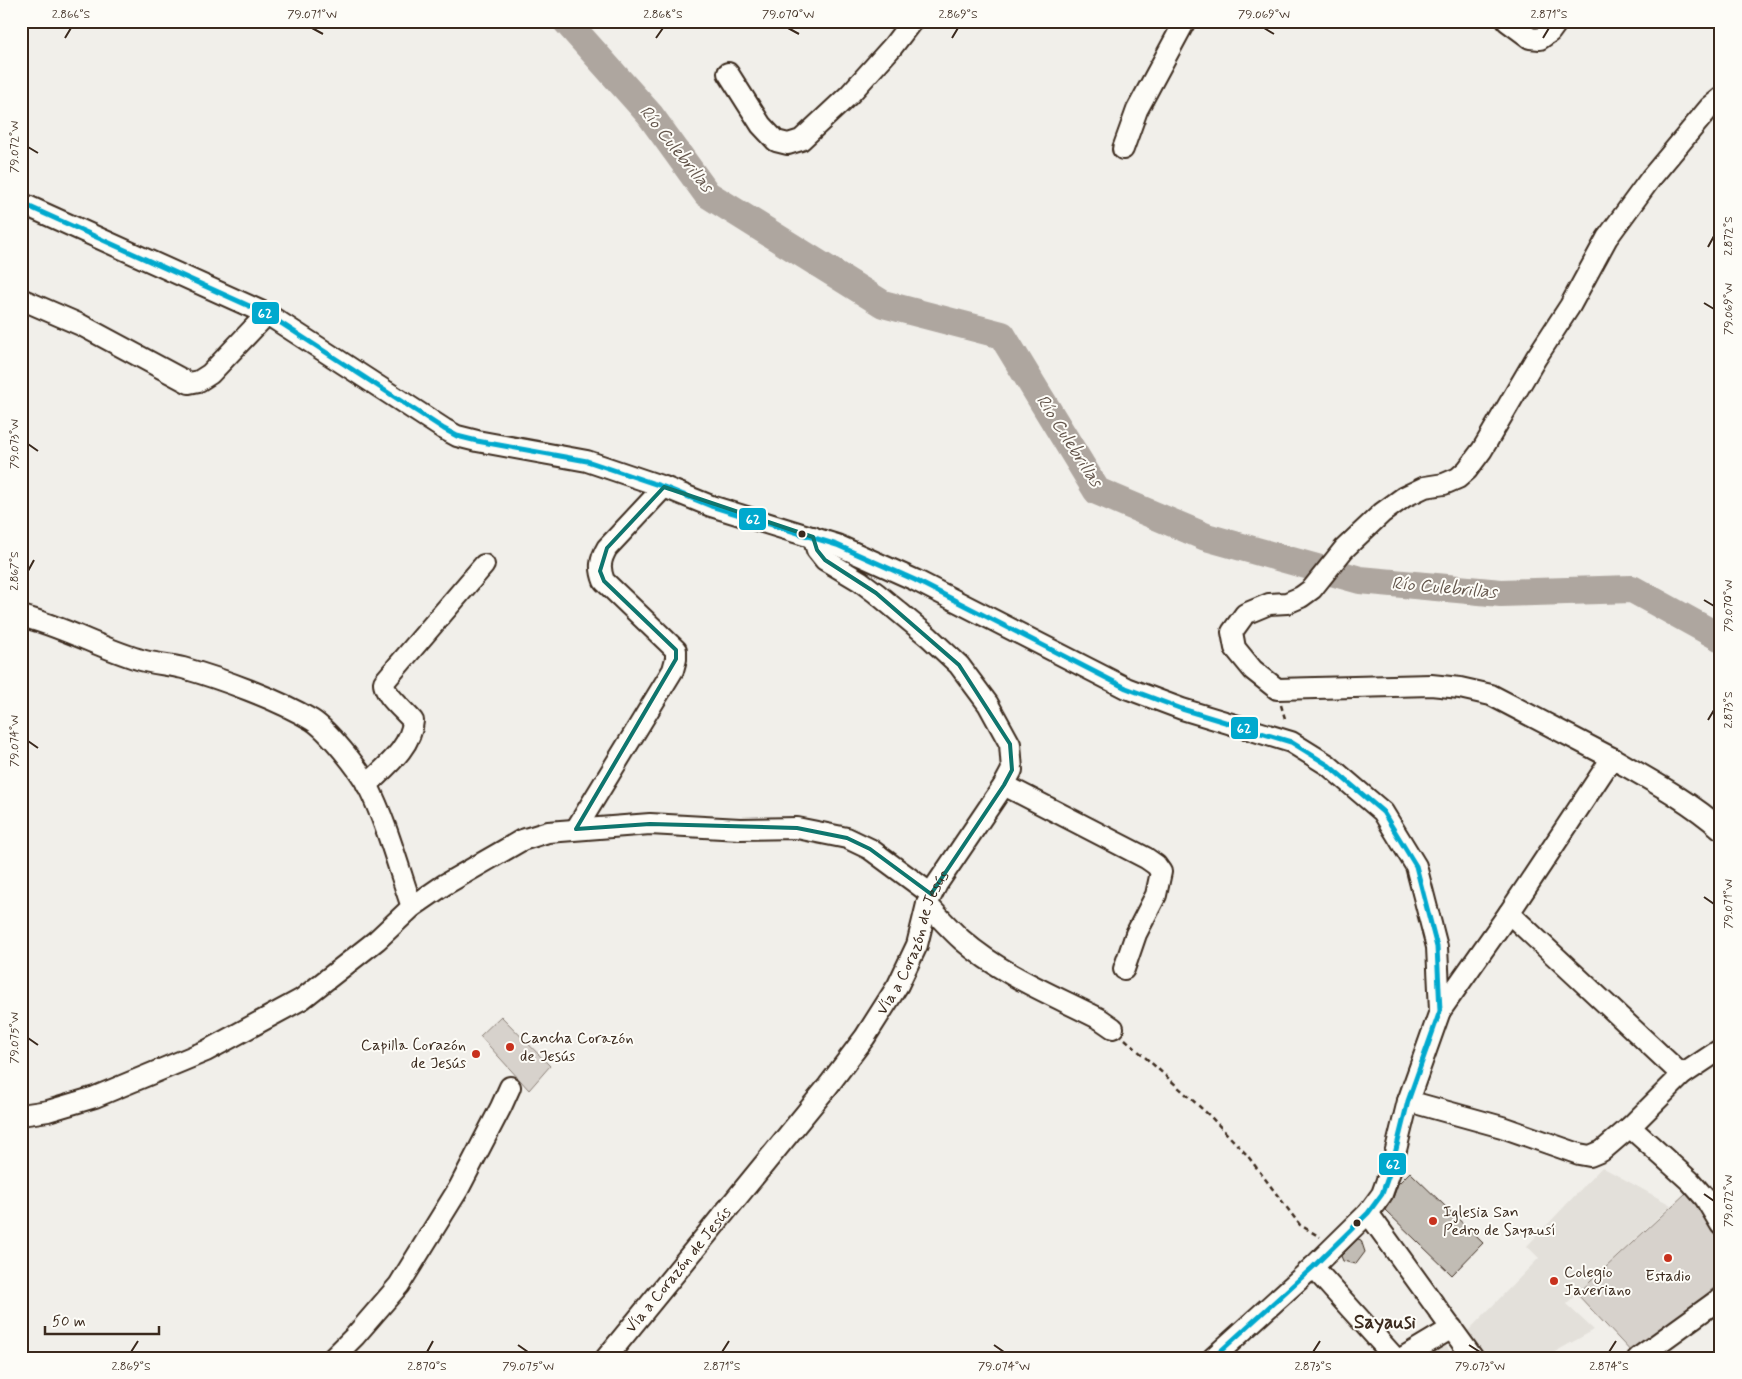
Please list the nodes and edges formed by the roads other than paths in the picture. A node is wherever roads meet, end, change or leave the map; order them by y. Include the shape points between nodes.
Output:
1 (912, 21) edge
2 (1185, 21) edge
3 (1507, 21) edge
4 (1558, 21) edge
5 (728, 73) dead end
6 (1721, 98) edge
7 (1123, 149) dead end
8 (21, 203) edge
9 (21, 299) edge
10 (267, 314) junction
11 (664, 487) junction
12 (813, 537) junction
13 (484, 564) dead end
14 (21, 616) edge
15 (1612, 758) junction
16 (367, 785) junction
17 (1004, 785) junction
18 (576, 829) junction
19 (1721, 829) edge
20 (929, 899) junction
21 (412, 907) junction
22 (1509, 913) junction
23 (1124, 969) dead end
24 (1440, 1011) junction
25 (1113, 1028) road end
26 (1721, 1049) edge
27 (1682, 1075) junction
28 (510, 1087) dead end
29 (1408, 1101) junction
30 (21, 1115) edge
31 (1630, 1127) junction
32 (1368, 1214) junction
33 (1721, 1225) edge
34 (1314, 1267) junction
35 (1721, 1298) edge
36 (1452, 1328) junction
37 (333, 1358) edge
38 (606, 1358) edge
39 (1213, 1358) edge
40 (1395, 1358) edge
41 (1402, 1358) edge
42 (1473, 1358) edge
43 (1638, 1358) edge

1 - 5 street via 849,95 802,140 788,144 776,141 761,125
2 - 7 street via 1137,110
3 - 4 street via 1530,38 1540,39
6 - 15 street via 1650,178 1607,238 1570,306 1467,470 1458,478 1404,497 1344,549 1312,589 1287,603 1269,604 1245,614 1232,632 1235,648 1253,670 1277,690 1430,685 1460,688 1491,695
8 - 10 street
9 - 10 street via 88,328 189,383 199,382 210,374
10 - 11 street via 457,436 587,461
11 - 12 street via 711,506
11 - 18 street via 607,548 601,558 600,571 604,581 676,650 676,659 673,670
12 - 17 street, Vía a Corazón de Jesús via 825,560 876,593 959,665 988,704 1010,744 1012,770
12 - 24 street via 915,580 1126,688 1182,709 1291,742 1328,765 1383,812 1416,866 1436,947
13 - 16 street via 384,682 388,694 413,721 413,730 406,744
14 - 16 street via 44,621 140,660 224,681 280,704 313,721 329,735
15 - 19 street via 1670,791
15 - 22 street
16 - 21 street
17 - 20 street, Vía a Corazón de Jesús
17 - 23 street via 1146,858 1161,872 1156,895 1136,934
18 - 20 street via 650,824 740,829 797,828 847,838 870,849
18 - 21 street via 548,832 522,840
20 - 25 street via 962,940 994,963
20 - 38 street, Vía a Corazón de Jesús via 917,945 898,985 865,1037
21 - 30 street via 377,940 302,999 206,1051 95,1097
22 - 24 street
22 - 27 street
24 - 29 street
26 - 27 street
27 - 31 street
28 - 37 street via 459,1188 399,1285
29 - 31 street via 1590,1156 1602,1151
29 - 32 street via 1392,1166 1382,1194
31 - 33 street via 1690,1181
32 - 34 street
32 - 36 street
34 - 39 street
34 - 40 street
35 - 43 street
36 - 41 street
36 - 42 street

